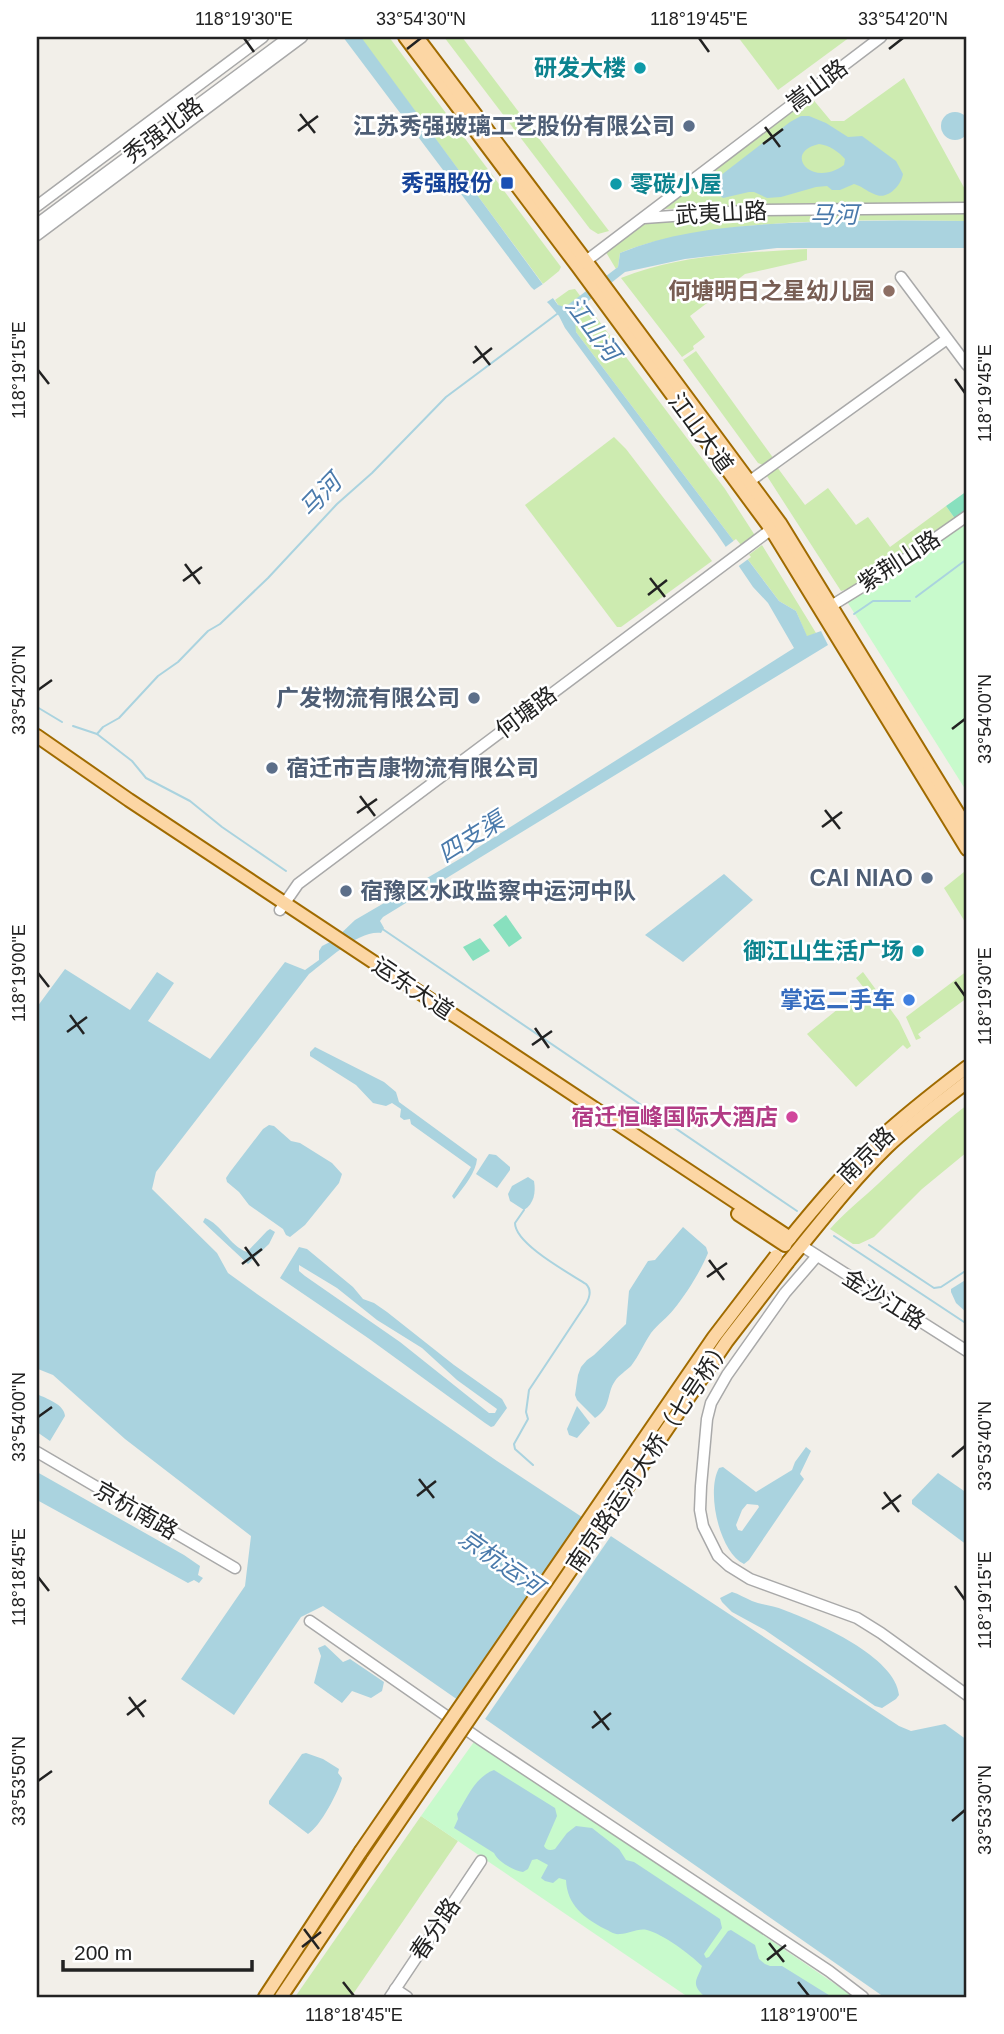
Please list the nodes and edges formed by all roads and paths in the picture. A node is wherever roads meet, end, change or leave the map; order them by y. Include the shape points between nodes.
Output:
1 (263, 37) edge
2 (279, 37) edge
3 (289, 37) edge
4 (302, 37) edge
5 (405, 37) edge
6 (417, 37) edge
7 (881, 37) edge
8 (37, 206) edge
9 (967, 208) edge
10 (37, 218) edge
11 (643, 218) junction
12 (37, 224) edge
13 (37, 235) edge
14 (586, 261) junction
15 (901, 277) dead end
16 (947, 339) junction
17 (967, 365) edge
18 (745, 484) junction
19 (967, 516) edge
20 (776, 526) junction
21 (831, 606) junction
22 (37, 736) edge
23 (37, 744) edge
24 (967, 828) edge
25 (967, 849) edge
26 (282, 906) junction
27 (967, 1067) edge
28 (967, 1082) edge
29 (792, 1243) junction
30 (817, 1256) junction
31 (782, 1259) junction
32 (967, 1351) edge
33 (37, 1452) edge
34 (235, 1568) dead end
35 (310, 1621) dead end
36 (967, 1695) edge
37 (481, 1861) dead end
38 (392, 1993) edge
39 (265, 1997) edge
40 (281, 1997) edge
41 (407, 1997) edge
42 (863, 1997) edge

1 - 8 street
2 - 10 street, 秀强北路
3 - 12 street, 秀强北路
4 - 13 street
5 - 18 main road, 江山大道
6 - 14 main road, 江山大道
7 - 11 street, 嵩山路
9 - 11 street, 武夷山路 via 757,210
11 - 14 street, 嵩山路
14 - 18 main road, 江山大道
15 - 16 street
16 - 17 street
16 - 18 street
18 - 20 main road, 江山大道
19 - 21 street, 紫荆山路
20 - 21 main road, 江山大道
20 - 25 main road, 江山大道
20 - 26 street, 何塘路 via 298,884
21 - 24 main road, 江山大道
22 - 26 main road, 运东大道
23 - 26 main road, 运东大道 via 211,864
26 - 29 main road, 运东大道
27 - 29 main road, 南京路 via 877,1141
28 - 29 main road, 南京路 via 886,1148
29 - 30 street, 金沙江路
29 - 31 main road, 南京路
30 - 32 street, 金沙江路
30 - 36 street via 785,1293 711,1404 701,1486 703,1526 718,1556 729,1566 750,1579 857,1618
31 - 39 main road, 南京路运河大桥（七号桥）, bridge via 714,1337
31 - 40 main road, 南京路运河大桥（七号桥）, bridge
33 - 34 street, 京杭南路
35 - 42 street
37 - 38 street, 春分路
38 - 41 street

